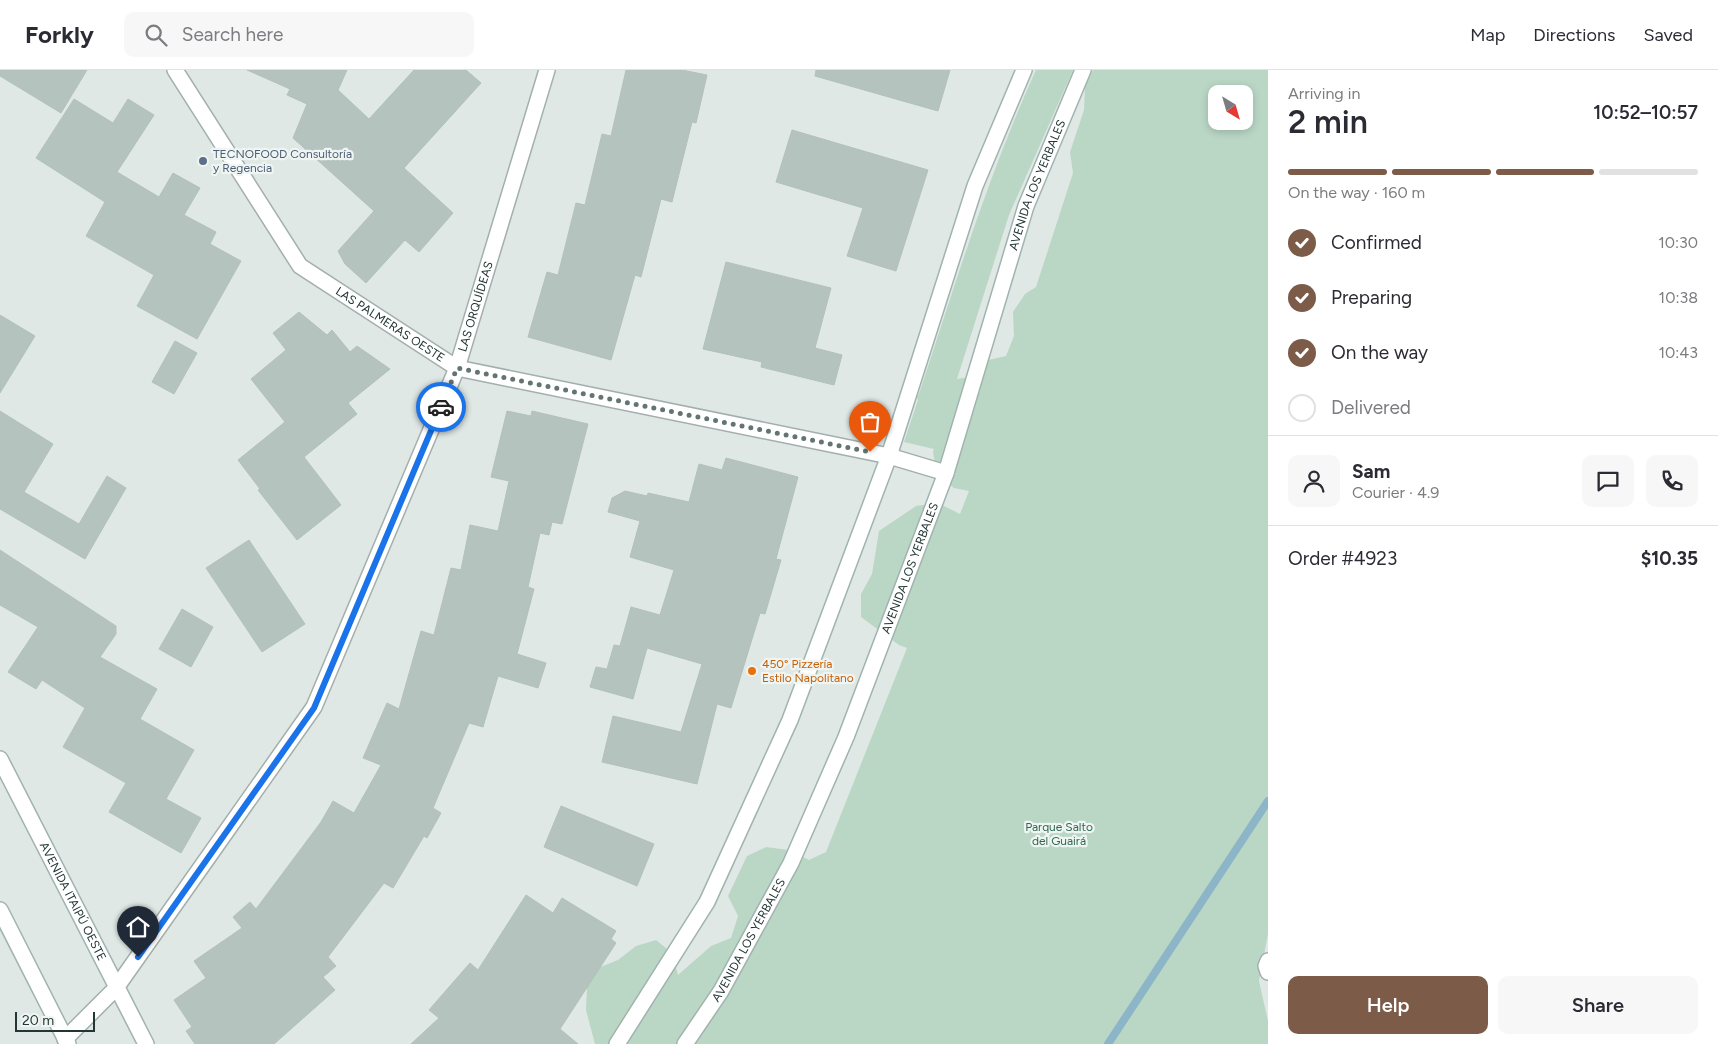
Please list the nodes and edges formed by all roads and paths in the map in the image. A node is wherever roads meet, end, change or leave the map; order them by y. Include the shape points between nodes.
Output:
1 (175, 70) edge
2 (547, 70) edge
3 (1024, 70) edge
4 (1083, 70) edge
5 (457, 368) junction
6 (888, 456) junction
7 (946, 473) junction
8 (0, 759) edge
9 (0, 910) edge
10 (116, 988) junction
11 (66, 1041) edge
12 (146, 1044) edge
13 (617, 1044) edge
14 (685, 1044) edge

1 - 5 street, LAS PALMERAS OESTE via 300,266
2 - 5 street, LAS ORQUÍDEAS
3 - 6 street via 975,186
4 - 7 street, AVENIDA LOS YERBALES via 1026,206
5 - 6 street, LAS PALMERAS OESTE
5 - 10 street, LAS ORQUÍDEAS via 314,708
6 - 7 street, LAS PALMERAS OESTE
6 - 13 street via 790,720 707,902
7 - 14 street, AVENIDA LOS YERBALES via 846,738 791,864 721,990
8 - 10 street, AVENIDA ITAIPÚ OESTE
9 - 11 street
10 - 11 street, LAS ORQUÍDEAS
10 - 12 street, AVENIDA ITAIPÚ OESTE

